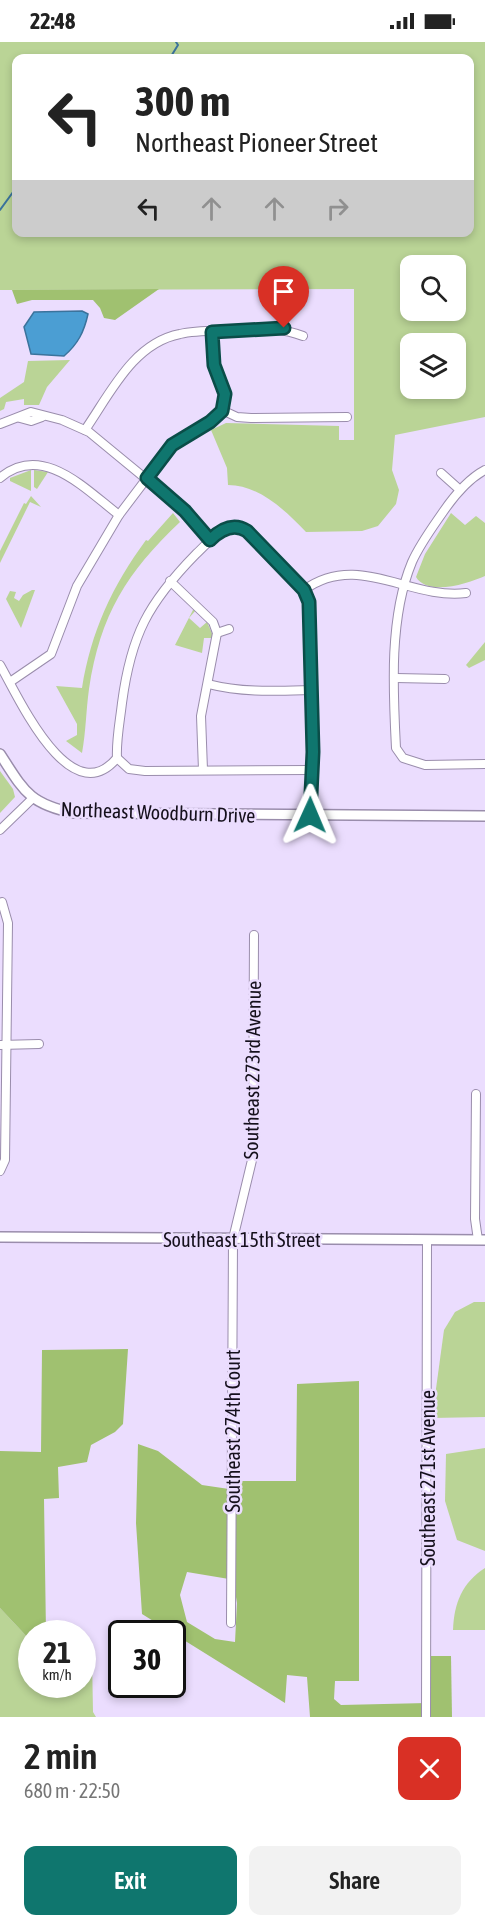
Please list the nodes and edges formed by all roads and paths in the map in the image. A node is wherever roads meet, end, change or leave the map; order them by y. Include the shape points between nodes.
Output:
1 (212, 332) junction
2 (303, 336) dead end
3 (222, 411) junction
4 (347, 417) dead end
5 (0, 424) edge
6 (85, 430) junction
7 (485, 470) edge
8 (441, 473) dead end
9 (0, 478) edge
10 (147, 478) junction
11 (460, 490) junction
12 (119, 515) junction
13 (210, 540) junction
14 (170, 581) junction
15 (406, 585) junction
16 (304, 590) junction
17 (466, 593) dead end
18 (229, 629) dead end
19 (217, 633) junction
20 (0, 665) edge
21 (396, 678) junction
22 (445, 679) dead end
23 (10, 682) junction
24 (208, 684) junction
25 (312, 690) junction
26 (0, 754) edge
27 (117, 758) junction
28 (485, 765) edge
29 (203, 770) junction
30 (311, 770) junction
31 (33, 798) junction
32 (310, 815) junction
33 (485, 816) edge
34 (0, 830) edge
35 (2, 902) dead end
36 (254, 935) dead end
37 (39, 1044) dead end
38 (3, 1045) edge
39 (476, 1094) dead end
40 (0, 1171) edge
41 (0, 1237) edge
42 (233, 1239) junction
43 (427, 1240) junction
44 (482, 1240) edge
45 (231, 1623) dead end
46 (426, 1717) edge

1 - 2 street via 284,328
1 - 3 street via 214,365 225,394
1 - 6 street via 180,334 148,347 133,361
3 - 4 street via 251,418
3 - 10 street via 172,445
5 - 6 street via 31,412
6 - 10 street
7 - 11 street
8 - 11 street
9 - 12 street via 20,466 58,469
10 - 12 street
10 - 13 street via 185,511
11 - 15 street via 429,532 412,563
12 - 23 street via 69,603 51,654
13 - 14 street
13 - 16 street via 224,529 242,528
14 - 19 street via 213,622
14 - 27 street via 141,624 133,646 125,679
15 - 16 street via 360,574 335,574 318,579
15 - 17 street via 439,594
15 - 21 street via 397,626
16 - 25 street via 310,613
18 - 19 street
19 - 24 street
20 - 23 street
21 - 22 street
21 - 28 street via 396,748 403,758 425,765
23 - 27 street via 44,743 69,765 90,773 106,769
24 - 25 street via 247,691
24 - 29 street via 201,716
25 - 30 street
26 - 31 street, Northeast Woodburn Drive
27 - 29 street via 134,770
29 - 30 street
30 - 32 street
31 - 32 street, Northeast Woodburn Drive via 47,808 74,813
31 - 34 street
32 - 33 street, Northeast Woodburn Drive
35 - 38 street via 8,917
36 - 42 street, Southeast 273rd Avenue via 253,1156
37 - 38 street
38 - 40 street via 5,1160
39 - 44 street via 475,1220
41 - 42 street, Southeast 15th Street
42 - 43 street, Southeast 15th Street
42 - 45 street, Southeast 274th Court
43 - 44 street, Southeast 15th Street
43 - 46 street, Southeast 271st Avenue

